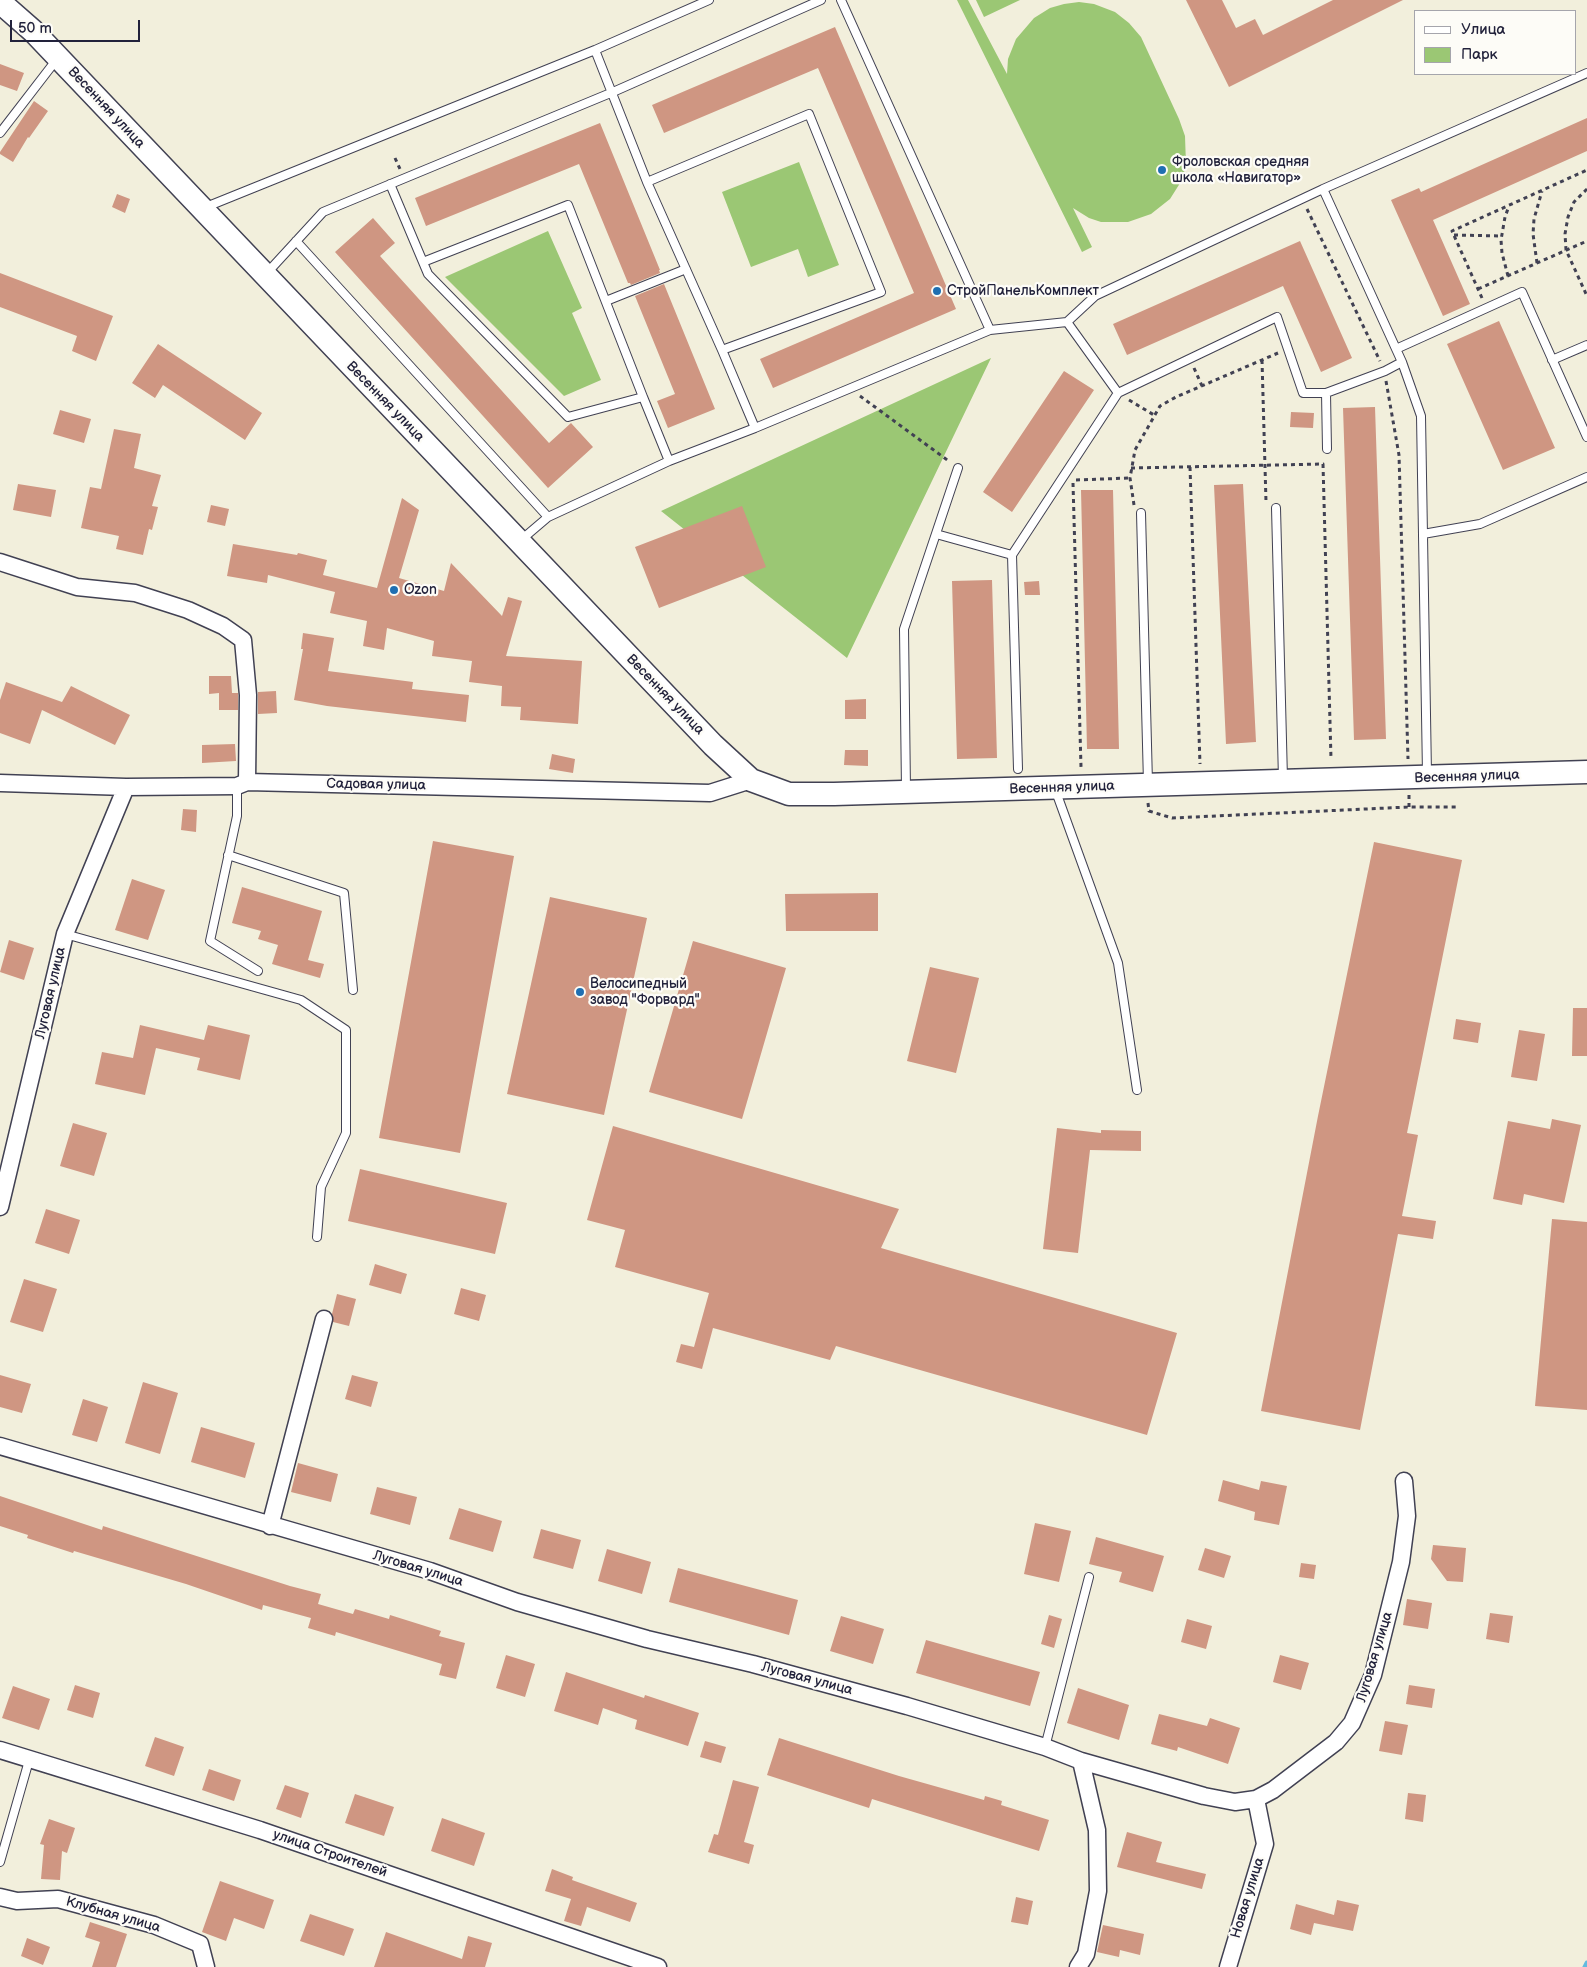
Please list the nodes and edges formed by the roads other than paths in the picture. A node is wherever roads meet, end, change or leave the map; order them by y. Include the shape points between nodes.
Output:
1 (709, 0) edge
2 (821, 0) edge
3 (841, 0) edge
4 (0, 2) edge
5 (595, 50) junction
6 (58, 58) junction
7 (1587, 73) edge
8 (613, 92) junction
9 (0, 133) edge
10 (647, 182) junction
11 (390, 184) junction
12 (1323, 189) junction
13 (202, 209) junction
14 (296, 241) junction
15 (423, 262) junction
16 (686, 270) junction
17 (265, 276) junction
18 (606, 301) junction
19 (1067, 322) junction
20 (990, 330) junction
21 (1587, 344) edge
22 (1396, 349) junction
23 (722, 350) junction
24 (1552, 360) junction
25 (1402, 362) junction
26 (1118, 393) junction
27 (1326, 393) junction
28 (643, 397) junction
29 (755, 428) junction
30 (1587, 437) edge
31 (1327, 449) dead end
32 (669, 462) junction
33 (958, 468) road end
34 (1587, 477) edge
35 (1276, 508) dead end
36 (1141, 513) road end
37 (548, 517) junction
38 (936, 534) junction
39 (1423, 534) junction
40 (519, 542) junction
41 (1012, 555) junction
42 (0, 562) edge
43 (1018, 769) dead end
44 (1587, 772) edge
45 (1418, 778) junction
46 (751, 780) junction
47 (1283, 782) junction
48 (0, 783) edge
49 (242, 784) junction
50 (1148, 786) junction
51 (126, 787) junction
52 (1055, 788) junction
53 (906, 792) junction
54 (228, 855) junction
55 (65, 934) junction
56 (258, 971) dead end
57 (353, 990) dead end
58 (1137, 1090) dead end
59 (0, 1208) edge
60 (317, 1237) dead end
61 (324, 1319) dead end
62 (0, 1446) edge
63 (1404, 1481) dead end
64 (270, 1526) junction
65 (1089, 1577) dead end
66 (1045, 1747) junction
67 (0, 1750) edge
68 (30, 1758) junction
69 (1080, 1761) junction
70 (1256, 1799) junction
71 (0, 1862) edge
72 (0, 1897) edge
73 (206, 1967) edge
74 (658, 1967) edge
75 (1078, 1967) edge
76 (1228, 1967) edge

1 - 5 lane
2 - 8 lane
3 - 20 lane
4 - 6 street, Весенняя улица via 33,30
5 - 8 lane
5 - 13 lane
6 - 9 lane
6 - 13 street, Весенняя улица
7 - 12 lane
8 - 10 lane
8 - 11 lane
10 - 16 lane
10 - 23 lane via 809,114 881,292
11 - 14 lane via 323,212
11 - 15 lane
12 - 19 lane via 1095,296
12 - 22 lane
13 - 17 street, Весенняя улица
14 - 17 lane
14 - 37 lane
15 - 18 lane via 568,205
15 - 28 lane via 428,274 568,417
16 - 18 lane
16 - 23 lane
17 - 40 street, Весенняя улица
18 - 28 lane
19 - 20 lane
19 - 26 lane
20 - 29 lane
21 - 24 lane
22 - 24 lane via 1522,292
22 - 25 lane
23 - 29 lane
24 - 30 lane
25 - 27 lane
25 - 39 lane via 1421,416
26 - 27 lane via 1277,317 1303,393
26 - 41 lane
27 - 31 lane
28 - 32 lane
29 - 32 lane
32 - 37 lane
33 - 38 lane
34 - 39 lane via 1480,524
35 - 47 lane
36 - 50 lane
37 - 40 lane
38 - 41 lane
38 - 53 lane via 904,629
39 - 45 lane
40 - 46 street, Весенняя улица via 713,745
41 - 43 lane
42 - 49 street via 77,587 136,593 206,618 244,640 248,695
44 - 45 street, Весенняя улица
45 - 47 street, Весенняя улица
46 - 49 street, Садовая улица via 710,793
46 - 53 street, Весенняя улица via 789,794
47 - 50 street, Весенняя улица
48 - 51 street, Садовая улица
49 - 51 street, Садовая улица
49 - 54 lane
50 - 52 street, Весенняя улица
51 - 55 street, Луговая улица
52 - 53 street, Весенняя улица
52 - 58 lane via 1118,964
54 - 56 lane via 210,940
54 - 57 lane via 344,893
55 - 59 street, Луговая улица
55 - 60 lane via 301,1000 346,1030 346,1133 321,1187
61 - 64 street
62 - 64 street, Луговая улица
63 - 70 street, Луговая улица via 1407,1516 1401,1562 1373,1675 1363,1702 1352,1723 1336,1742 1291,1778
64 - 66 street, Луговая улица via 430,1571 517,1602 647,1639 753,1664
65 - 66 lane
66 - 69 street, Луговая улица
67 - 68 street, улица Строителей
68 - 71 lane
68 - 74 street, улица Строителей via 260,1830
69 - 70 street, Луговая улица via 1204,1796 1235,1802
69 - 75 street via 1097,1830 1098,1891 1086,1954
70 - 76 street, Новая улица via 1265,1844
72 - 73 street, Клубная улица via 17,1901 58,1899 154,1925 200,1944

